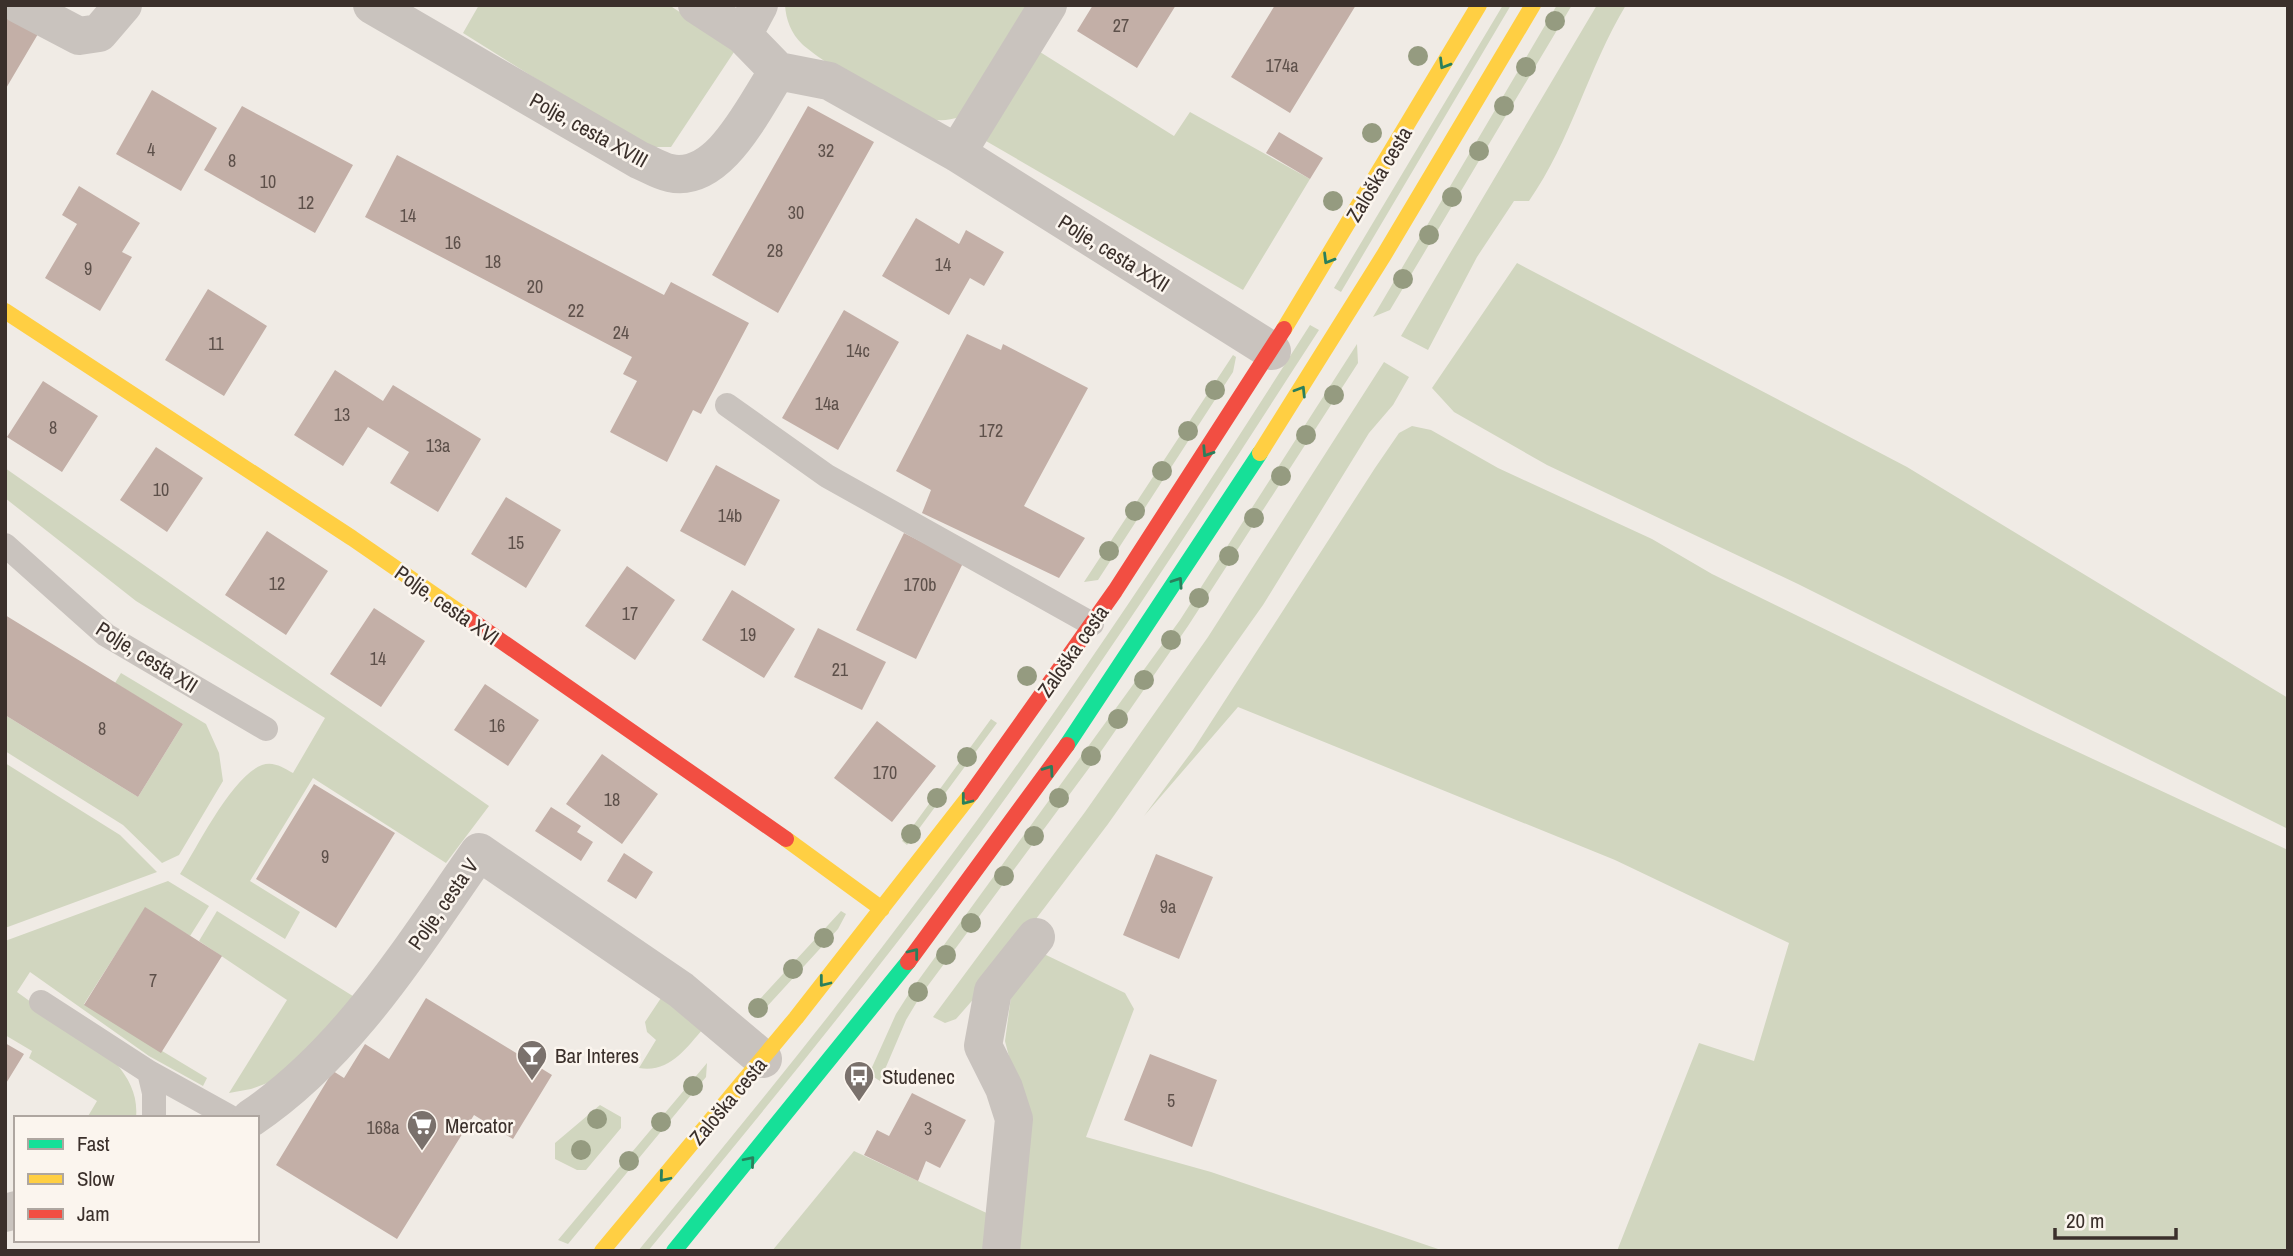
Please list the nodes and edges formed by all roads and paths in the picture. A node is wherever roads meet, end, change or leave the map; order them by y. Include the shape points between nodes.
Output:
1 (20, 5) edge
2 (123, 5) edge
3 (372, 5) edge
4 (697, 5) edge
5 (1048, 5) edge
6 (1479, 5) edge
7 (1533, 5) edge
8 (751, 20) edge
9 (778, 71) junction
10 (957, 153) junction
11 (5, 311) edge
12 (1272, 351) junction
13 (727, 405) dead end
14 (5, 545) edge
15 (1092, 624) junction
16 (266, 729) dead end
17 (882, 909) junction
18 (1035, 937) dead end
19 (41, 1002) dead end
20 (763, 1059) junction
21 (149, 1072) junction
22 (154, 1116) edge
23 (228, 1116) edge
24 (254, 1116) edge
25 (602, 1251) edge
26 (674, 1251) edge
27 (1001, 1251) edge

1 - 2 street via 79,36 99,33
3 - 9 street, Polje, cesta XVIII via 639,160 671,174 702,170 718,160
4 - 8 street
5 - 10 street
6 -> 12 main road, Zaloška cesta
26 -> 7 main road via 795,1106 980,868 1098,699 1218,523 1346,321
8 - 9 street
9 - 10 street, Polje, cesta XXII via 829,81
10 - 12 street, Polje, cesta XXII
11 - 17 main road, Polje, cesta XVI via 352,538
12 -> 15 main road, Zaloška cesta
13 - 15 lane via 827,476
14 - 16 lane, Polje, cesta XII via 106,635
15 -> 17 main road, Zaloška cesta
17 -> 20 main road, Zaloška cesta
18 - 27 street via 993,990 982,1046 1014,1119
19 - 21 lane
20 - 24 street, Polje, cesta V via 681,990 479,852 373,1002 289,1093
20 -> 25 main road, Zaloška cesta
21 - 22 lane
21 - 23 lane

